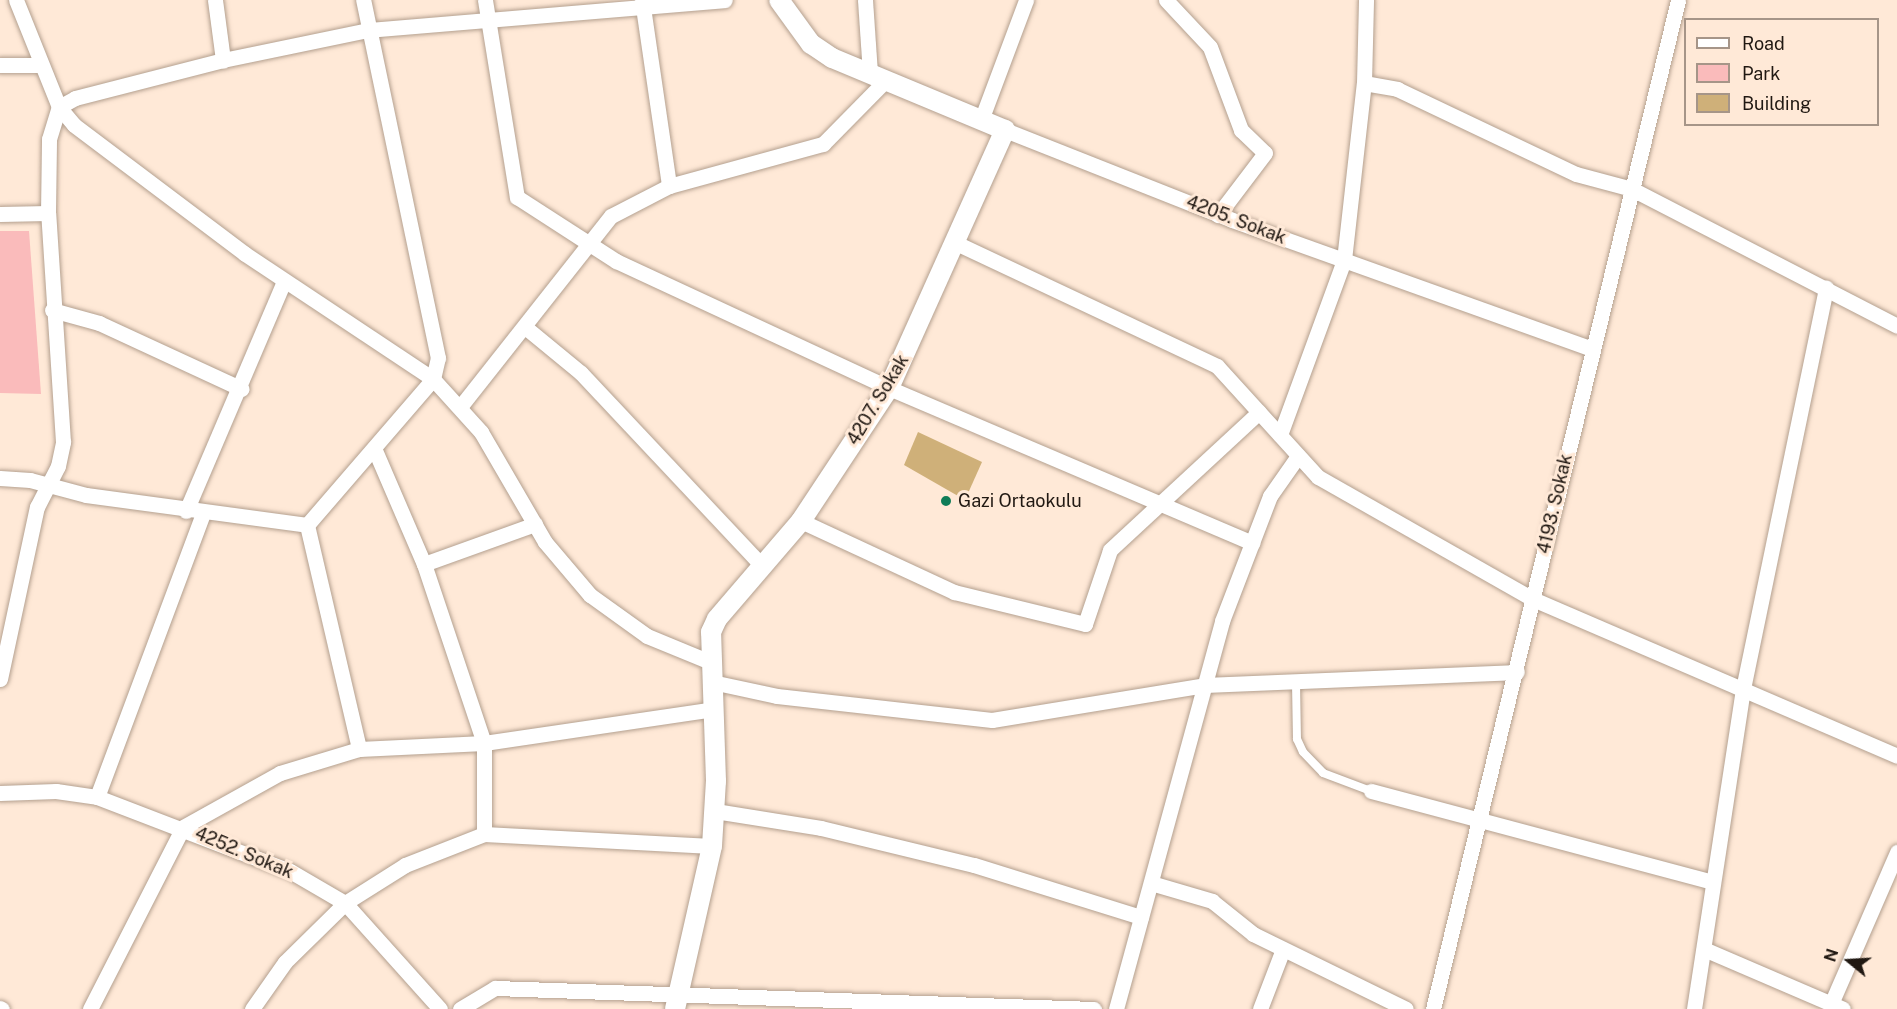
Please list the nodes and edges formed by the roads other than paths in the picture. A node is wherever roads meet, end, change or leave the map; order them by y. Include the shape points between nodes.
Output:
1 (16, 0) edge
2 (215, 0) edge
3 (363, 0) edge
4 (485, 0) edge
5 (725, 0) edge
6 (779, 0) edge
7 (865, 0) edge
8 (1026, 0) edge
9 (1166, 0) edge
10 (1366, 0) edge
11 (1678, 0) edge
12 (643, 2) edge
13 (487, 16) junction
14 (368, 30) junction
15 (223, 60) junction
16 (0, 65) edge
17 (39, 65) junction
18 (878, 76) junction
19 (1364, 83) junction
20 (58, 107) junction
21 (981, 120) junction
22 (1005, 130) junction
23 (669, 186) junction
24 (1632, 189) junction
25 (48, 213) junction
26 (0, 214) edge
27 (1218, 215) junction
28 (591, 242) junction
29 (958, 244) junction
30 (1344, 260) junction
31 (284, 281) junction
32 (1826, 287) junction
33 (52, 310) junction
34 (1897, 326) edge
35 (525, 327) junction
36 (1590, 348) junction
37 (433, 379) junction
38 (889, 388) junction
39 (242, 389) junction
40 (460, 407) junction
41 (1259, 412) junction
42 (1280, 435) junction
43 (374, 448) junction
44 (1299, 456) junction
45 (0, 478) edge
46 (48, 485) junction
47 (1156, 504) junction
48 (186, 511) junction
49 (203, 513) junction
50 (801, 521) junction
51 (535, 524) junction
52 (307, 525) junction
53 (1252, 543) junction
54 (424, 564) junction
55 (762, 566) junction
56 (1533, 599) junction
57 (710, 653) junction
58 (1516, 672) junction
59 (0, 679) edge
60 (712, 682) junction
61 (1296, 683) junction
62 (1206, 685) junction
63 (1743, 689) junction
64 (713, 709) junction
65 (484, 743) junction
66 (359, 749) junction
67 (1897, 756) edge
68 (1371, 791) joint
69 (0, 793) edge
70 (97, 797) junction
71 (715, 811) junction
72 (1480, 823) junction
73 (183, 827) junction
74 (484, 834) junction
75 (712, 846) junction
76 (1897, 852) edge
77 (1712, 882) junction
78 (1151, 884) junction
79 (345, 903) junction
80 (1141, 917) junction
81 (1283, 949) junction
82 (1704, 949) junction
83 (675, 1003) edge
84 (1837, 1007) edge
85 (438, 1008) edge
86 (90, 1009) edge
87 (252, 1009) edge
88 (460, 1009) edge
89 (1094, 1009) edge
90 (1116, 1009) edge
91 (1260, 1009) edge
92 (1406, 1009) edge
93 (1433, 1009) edge
94 (1694, 1009) edge

1 - 17 street
2 - 15 street
3 - 14 street
4 - 13 street
5 - 12 street
6 - 18 street, 4205. Sokak via 811,44
7 - 18 street
8 - 21 street
9 - 27 street via 1210,47 1240,130 1265,153
10 - 19 street
11 - 24 street, 4193. Sokak
12 - 13 street
12 - 23 street
13 - 14 street
13 - 28 street via 517,197
14 - 15 street
14 - 37 street via 438,358
15 - 20 street via 75,98
16 - 17 street
17 - 20 street
18 - 21 street, 4205. Sokak
18 - 23 street via 823,144
19 - 24 street via 1397,89 1576,174
19 - 30 street
20 - 25 street via 49,139
20 - 31 street via 101,147
21 - 22 street, 4205. Sokak
22 - 27 street, 4205. Sokak
22 - 29 street, 4207. Sokak
23 - 28 street via 611,216
24 - 32 street
24 - 36 street, 4193. Sokak
25 - 26 street
25 - 33 street
27 - 30 street, 4205. Sokak
28 - 35 street
28 - 38 street via 616,261
29 - 38 street, 4207. Sokak
29 - 41 street via 1217,366
30 - 36 street, 4205. Sokak
30 - 42 street
31 - 37 street
31 - 39 street
32 - 34 street
32 - 63 street
33 - 39 street via 99,323
33 - 46 street via 63,442
35 - 40 street
35 - 55 street via 581,373
36 - 56 street, 4193. Sokak
37 - 40 street
37 - 43 street
38 - 47 street
38 - 50 street, 4207. Sokak
39 - 48 street
40 - 51 street via 496,455
41 - 42 street
41 - 47 street
42 - 44 street
43 - 52 street
43 - 54 street
44 - 53 street via 1270,496
44 - 56 street via 1318,477
45 - 46 street
46 - 48 street
46 - 59 street via 37,507
47 - 50 street via 1110,550 1085,624 954,592
47 - 53 street
48 - 49 street
49 - 52 street
49 - 70 street
50 - 55 street, 4207. Sokak
51 - 54 street
51 - 57 street via 563,567 618,618 647,636
52 - 66 street
53 - 62 street via 1222,621
54 - 65 street
55 - 57 street, 4207. Sokak via 717,619
56 - 58 street, 4193. Sokak
56 - 63 street
57 - 60 street
58 - 61 street
58 - 72 street, 4193. Sokak
60 - 62 street via 777,696 992,720
60 - 64 street
61 - 62 street
61 - 68 lane via 1297,739 1303,752 1323,773
62 - 78 street
63 - 67 street
63 - 77 street
64 - 65 street
64 - 71 street
65 - 66 street
65 - 74 street
66 - 73 street via 280,773
68 - 72 street
69 - 70 street, 4252. Sokak via 56,791
70 - 73 street, 4252. Sokak
71 - 75 street
71 - 80 street via 821,828 963,863
72 - 77 street
72 - 93 street, 4193. Sokak
73 - 79 street, 4252. Sokak via 282,867
73 - 86 street
74 - 75 street
74 - 79 street via 405,865
75 - 83 street
76 - 84 street
77 - 82 street
78 - 80 street
78 - 81 street via 1212,901 1253,934
79 - 85 street, 4252. Sokak
79 - 87 street via 285,962
80 - 90 street
81 - 91 street
81 - 92 street
82 - 84 street
82 - 94 street
83 - 88 street via 495,988
83 - 89 street

